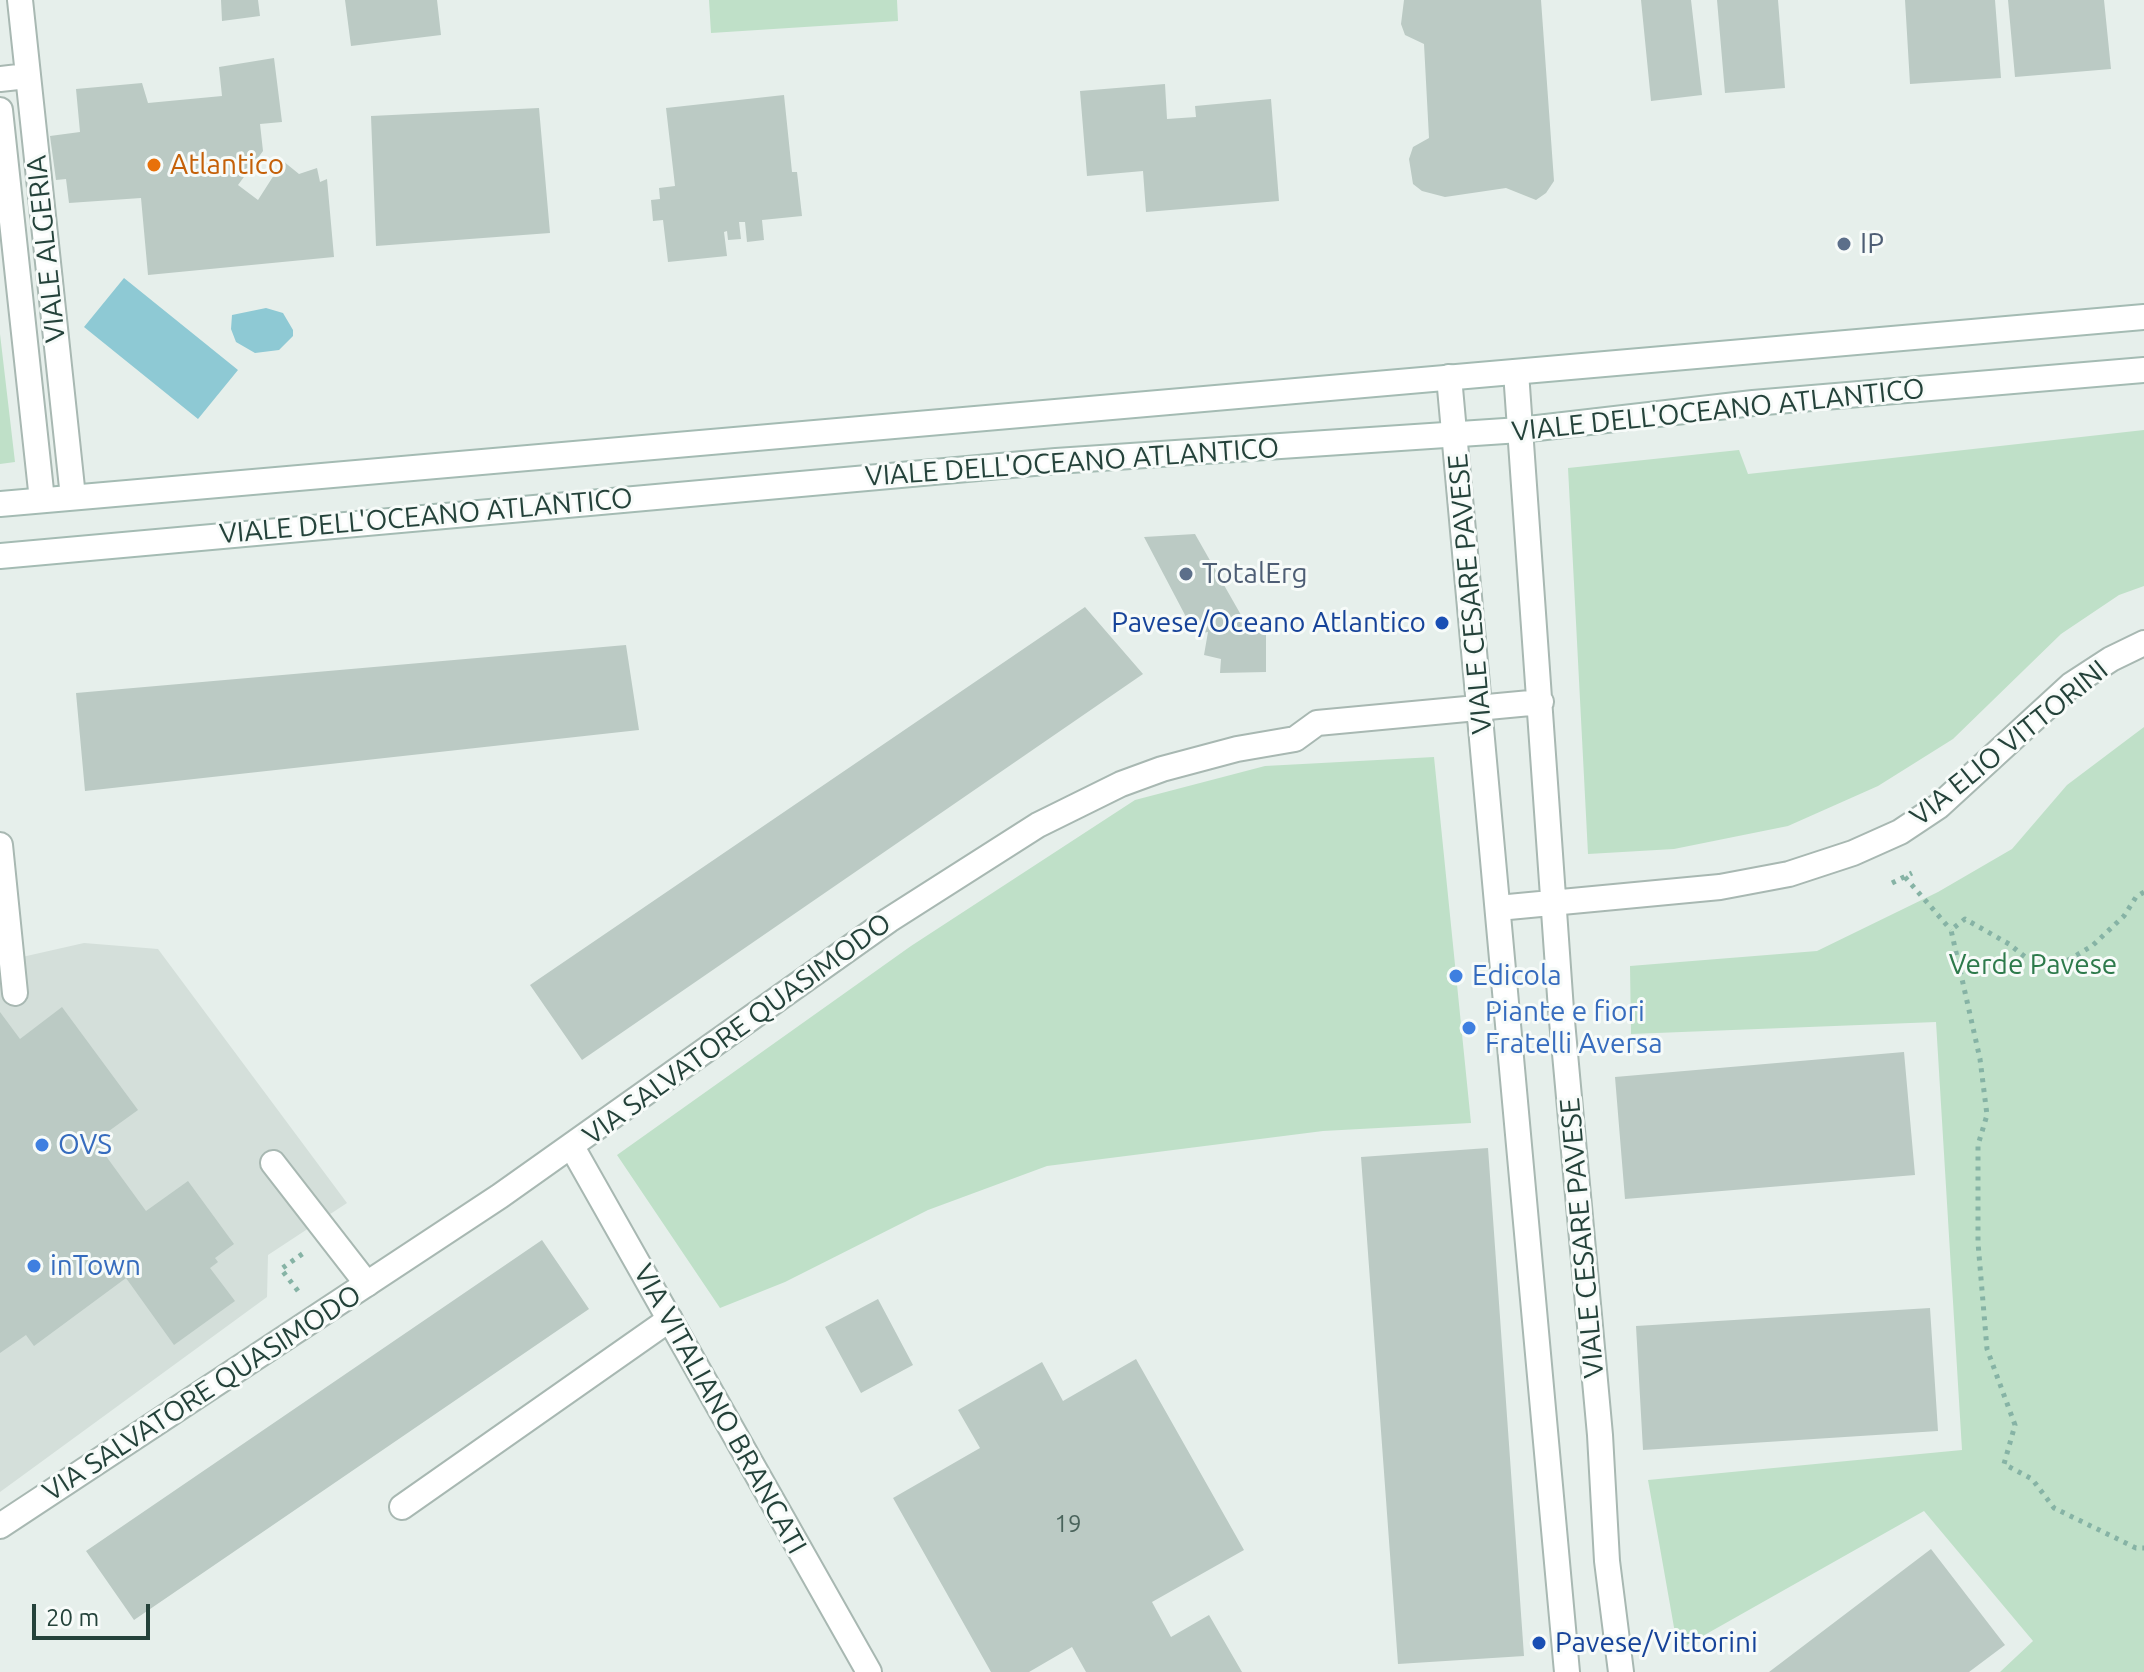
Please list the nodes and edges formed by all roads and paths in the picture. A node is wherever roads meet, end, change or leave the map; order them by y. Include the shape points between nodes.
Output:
1 (20, 0) edge
2 (27, 76) junction
3 (0, 79) edge
4 (0, 110) edge
5 (2144, 317) edge
6 (2144, 370) edge
7 (1516, 372) junction
8 (1449, 377) junction
9 (1520, 430) junction
10 (1455, 435) junction
11 (73, 497) junction
12 (42, 500) junction
13 (0, 504) edge
14 (0, 556) edge
15 (2144, 643) edge
16 (1541, 702) junction
17 (1481, 708) junction
18 (0, 845) edge
19 (1912, 873) dead end
20 (1905, 877) junction
21 (1892, 883) dead end
22 (2144, 892) edge
23 (1553, 904) junction
24 (1498, 908) junction
25 (1951, 930) junction
26 (15, 993) dead end
27 (572, 1147) junction
28 (273, 1163) dead end
29 (315, 1246) dead end
30 (290, 1280) dead end
31 (367, 1284) junction
32 (670, 1319) junction
33 (402, 1507) dead end
34 (0, 1526) edge
35 (2144, 1548) edge
36 (869, 1672) edge
37 (1567, 1672) edge
38 (1621, 1672) edge

1 - 2 street, VIALE ALGERIA
2 - 3 street
2 - 11 street, VIALE ALGERIA
4 - 12 street, VIALE ALGERIA
5 - 7 street, VIALE DELL'OCEANO ATLANTICO
6 - 9 street, VIALE DELL'OCEANO ATLANTICO via 1753,403
7 - 8 street, VIALE DELL'OCEANO ATLANTICO
7 - 9 street, VIALE CESARE PAVESE
8 - 10 street, VIALE CESARE PAVESE
8 - 11 street, VIALE DELL'OCEANO ATLANTICO
9 - 10 street, VIALE DELL'OCEANO ATLANTICO
9 - 16 street, VIALE CESARE PAVESE
10 - 14 street, VIALE DELL'OCEANO ATLANTICO via 1056,461
10 - 17 street, VIALE CESARE PAVESE
11 - 12 street, VIALE DELL'OCEANO ATLANTICO
12 - 13 street, VIALE DELL'OCEANO ATLANTICO
15 - 23 street, VIA ELIO VITTORINI via 2071,685 1963,788 1914,824 1869,847 1754,881
16 - 17 street, VIA SALVATORE QUASIMODO
16 - 23 street, VIALE CESARE PAVESE
17 - 24 street, VIALE CESARE PAVESE
17 - 27 street, VIA SALVATORE QUASIMODO via 1317,723 1295,739 1182,762 1081,802 889,920
18 - 26 street
19 - 20 path
20 - 21 path
20 - 25 path
22 - 25 path via 2092,946 2060,965 2029,960 1965,919
23 - 24 street, VIA ELIO VITTORINI
23 - 38 street, VIALE CESARE PAVESE via 1607,1561
24 - 37 street, VIALE CESARE PAVESE
25 - 35 path via 1987,1115 1978,1145 1978,1243 1987,1349 2015,1425 2004,1464 2032,1479 2054,1508
27 - 31 street, VIA SALVATORE QUASIMODO
27 - 32 street, VIA VITALIANO BRANCATI
28 - 31 street
29 - 30 path via 281,1269
31 - 34 street, VIA SALVATORE QUASIMODO
32 - 33 street
32 - 36 street, VIA VITALIANO BRANCATI

